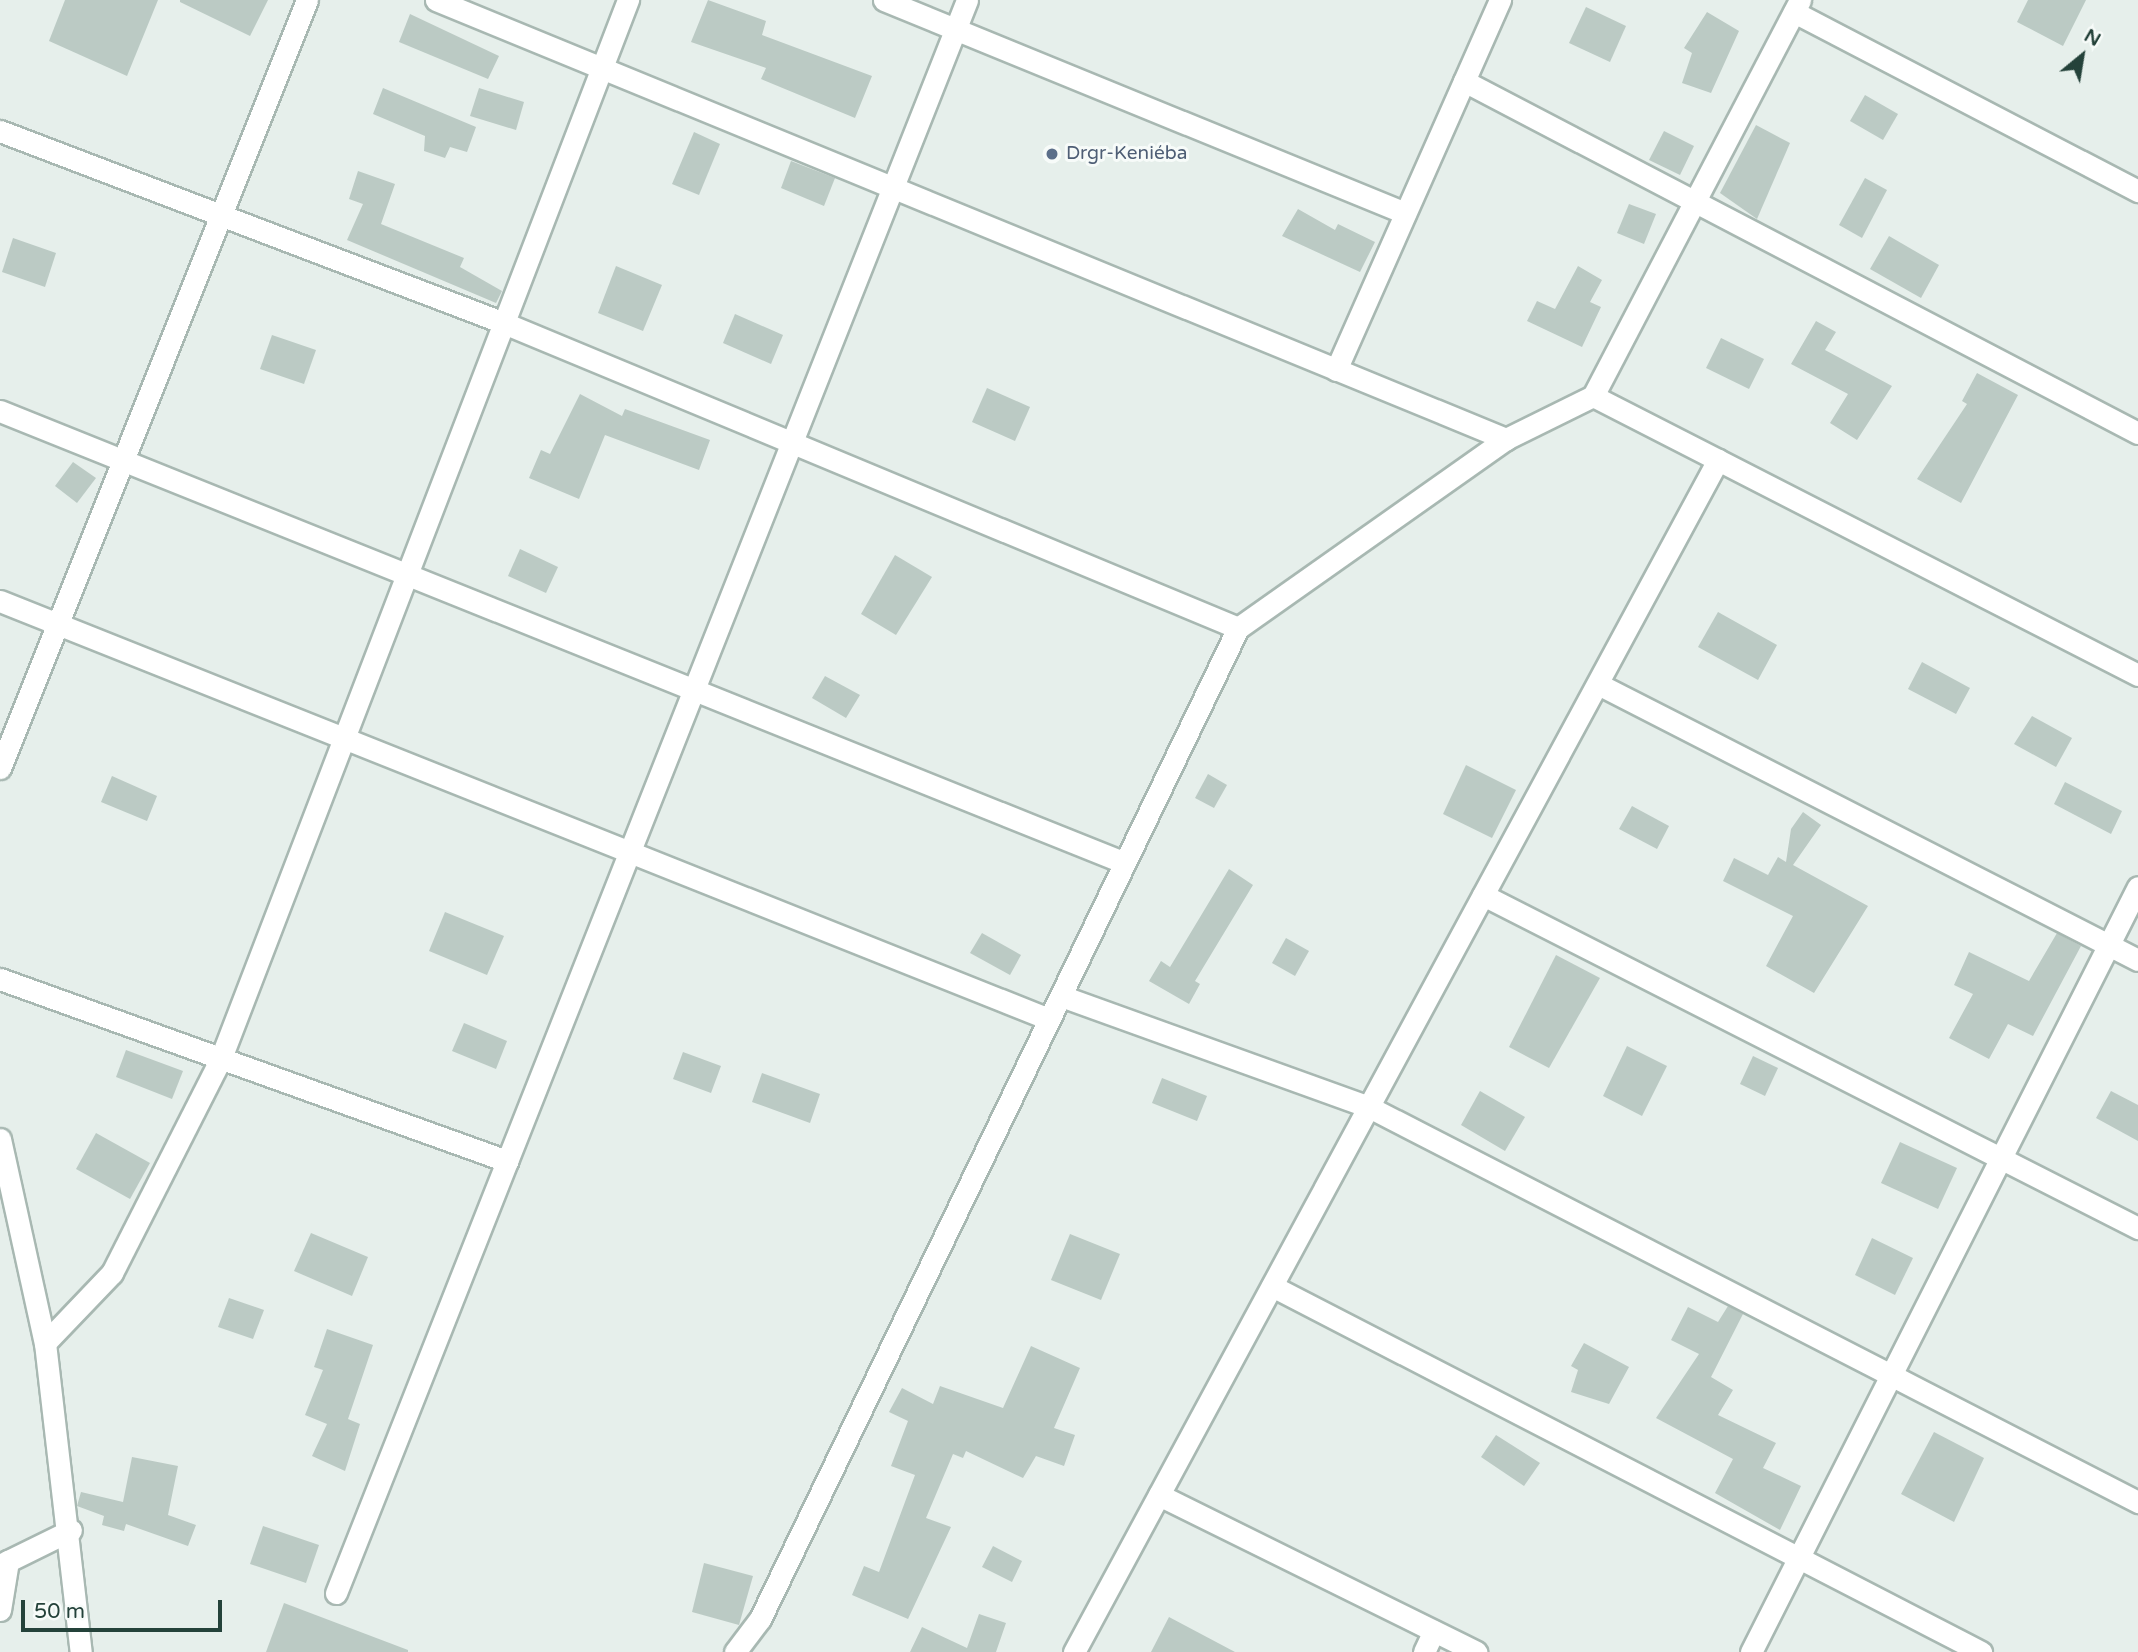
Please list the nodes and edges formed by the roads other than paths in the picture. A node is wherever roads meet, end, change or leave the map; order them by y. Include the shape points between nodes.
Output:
1 (307, 0) edge
2 (436, 0) edge
3 (628, 0) edge
4 (884, 0) edge
5 (967, 0) edge
6 (1500, 0) edge
7 (1797, 6) edge
8 (956, 29) junction
9 (602, 68) junction
10 (1464, 80) junction
11 (0, 131) edge
12 (893, 188) junction
13 (2138, 191) edge
14 (1695, 201) junction
15 (1405, 214) junction
16 (221, 215) junction
17 (504, 323) junction
18 (1336, 370) junction
19 (1593, 396) junction
20 (0, 411) edge
21 (2138, 433) edge
22 (1506, 439) junction
23 (792, 443) junction
24 (123, 460) junction
25 (1718, 460) junction
26 (407, 575) junction
27 (0, 601) edge
28 (58, 624) junction
29 (1237, 628) junction
30 (2138, 676) edge
31 (1598, 684) junction
32 (694, 690) junction
33 (344, 738) junction
34 (0, 768) edge
35 (630, 852) junction
36 (1125, 863) junction
37 (2138, 887) edge
38 (1483, 895) junction
39 (2109, 945) junction
40 (2138, 960) edge
41 (0, 979) edge
42 (1060, 996) junction
43 (1049, 1019) junction
44 (221, 1058) junction
45 (1369, 1107) junction
46 (0, 1139) edge
47 (2001, 1158) junction
48 (508, 1161) junction
49 (2138, 1227) edge
50 (1272, 1286) junction
51 (46, 1343) junction
52 (1891, 1375) junction
53 (1159, 1495) junction
54 (2138, 1502) edge
55 (71, 1530) junction
56 (1799, 1558) junction
57 (4, 1563) edge
58 (336, 1593) dead end
59 (0, 1610) edge
60 (1434, 1631) junction
61 (81, 1652) edge
62 (735, 1652) edge
63 (1074, 1652) edge
64 (1424, 1652) edge
65 (1476, 1652) edge
66 (1751, 1652) edge
67 (1982, 1652) edge

1 - 16 street
2 - 9 street
3 - 9 street
4 - 8 street
5 - 8 street
6 - 10 street
7 - 13 street
7 - 14 street
8 - 12 street
8 - 15 street
9 - 12 street
9 - 17 street
10 - 14 street
10 - 15 street
11 - 16 street
12 - 18 street
12 - 23 street
14 - 19 street
14 - 21 street
15 - 18 street
16 - 17 street
16 - 24 street
17 - 23 street
17 - 26 street
18 - 22 street
19 - 22 street
19 - 25 street
20 - 24 street
22 - 29 street
23 - 29 street
23 - 32 street
24 - 26 street
24 - 28 street
25 - 30 street
25 - 31 street
26 - 32 street
26 - 33 street
27 - 28 street
28 - 33 street
28 - 34 street
29 - 36 street
31 - 38 street
31 - 39 street
32 - 35 street
32 - 36 street
33 - 35 street
33 - 44 street
35 - 43 street
35 - 48 street
36 - 42 street
37 - 39 street
38 - 45 street
38 - 47 street
39 - 40 street
39 - 47 street
41 - 44 street
42 - 43 street
42 - 45 street
43 - 62 street via 760,1619
44 - 48 street
44 - 51 street via 112,1273
45 - 50 street
45 - 52 street
46 - 51 street
47 - 49 street
47 - 52 street
48 - 58 street
50 - 53 street
50 - 56 street
51 - 55 street
52 - 54 street
52 - 56 street
53 - 60 street
53 - 63 street
55 - 57 street
55 - 61 street
56 - 66 street
56 - 67 street
57 - 59 street
60 - 64 street
60 - 65 street

